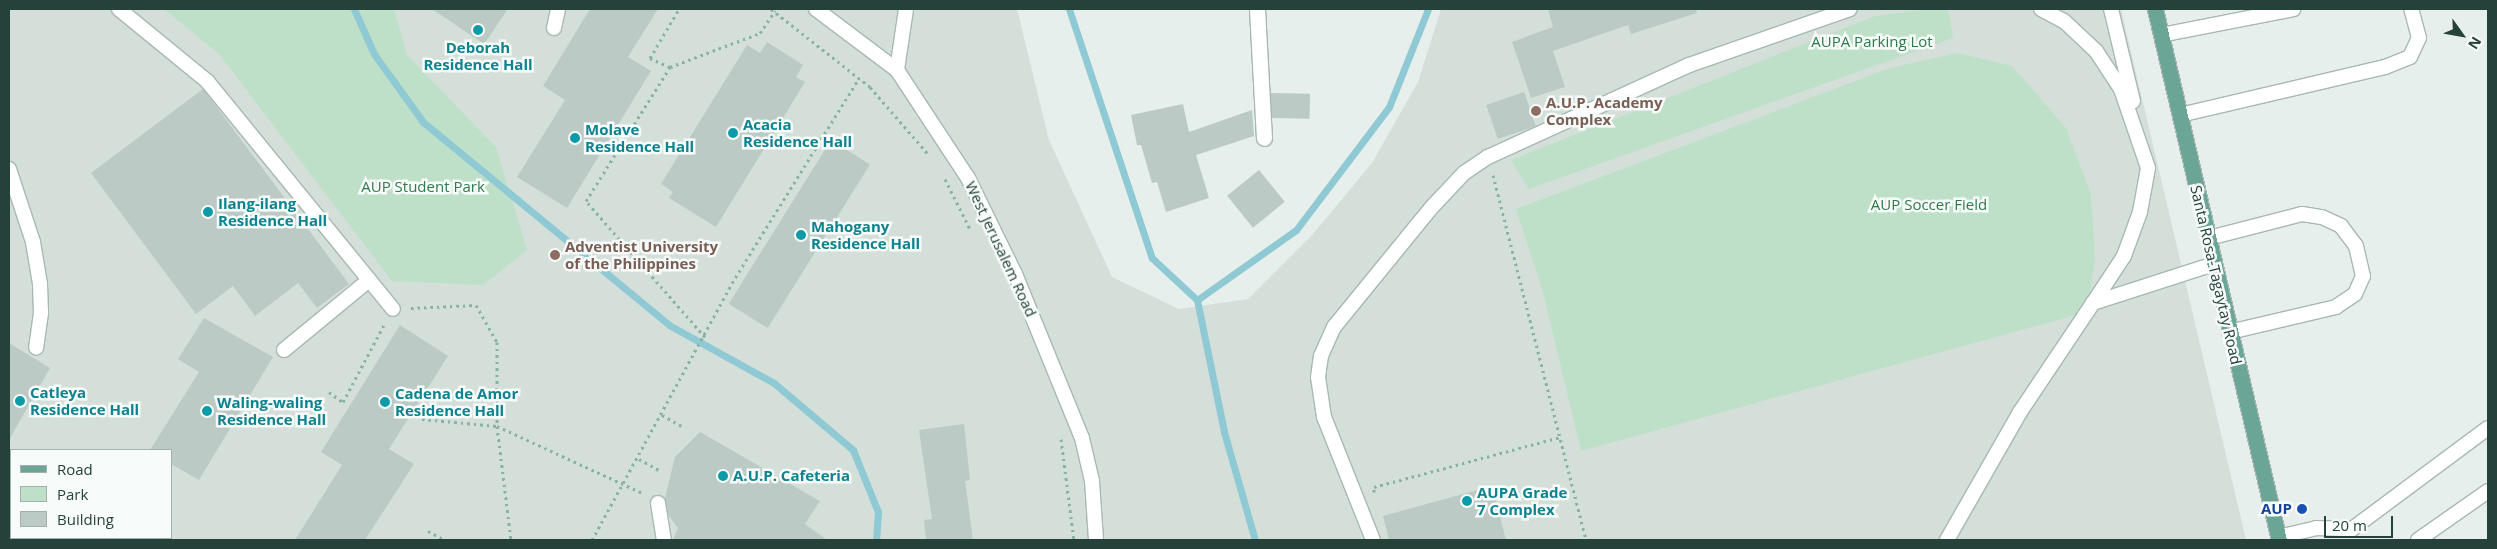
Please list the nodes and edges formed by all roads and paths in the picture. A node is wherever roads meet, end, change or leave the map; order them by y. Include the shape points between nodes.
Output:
1 (119, 9) edge
2 (558, 9) edge
3 (679, 9) edge
4 (816, 9) edge
5 (906, 9) edge
6 (1258, 9) edge
7 (1850, 9) edge
8 (2041, 9) edge
9 (2112, 9) edge
10 (2155, 9) edge
11 (2294, 9) edge
12 (2411, 9) edge
13 (773, 10) edge
14 (554, 28) dead end
15 (2161, 35) junction
16 (670, 67) junction
17 (897, 70) junction
18 (859, 78) junction
19 (2180, 115) junction
20 (1264, 138) dead end
21 (1488, 157) junction
22 (932, 158) dead end
23 (2148, 168) junction
24 (9, 170) edge
25 (942, 174) dead end
26 (973, 235) dead end
27 (2209, 238) junction
28 (2214, 264) junction
29 (369, 280) junction
30 (2093, 303) junction
31 (393, 309) junction
32 (2229, 332) junction
33 (705, 337) junction
34 (36, 348) dead end
35 (284, 350) dead end
36 (329, 392) dead end
37 (662, 415) junction
38 (422, 419) dead end
39 (497, 426) junction
40 (685, 428) dead end
41 (2488, 428) edge
42 (1058, 431) dead end
43 (1560, 437) junction
44 (639, 459) junction
45 (659, 470) dead end
46 (625, 484) junction
47 (2488, 491) edge
48 (645, 494) dead end
49 (1374, 496) dead end
50 (658, 503) dead end
51 (428, 531) dead end
52 (2354, 534) edge
53 (2278, 539) edge
54 (445, 540) edge
55 (511, 540) edge
56 (592, 540) edge
57 (664, 540) edge
58 (1074, 540) edge
59 (1096, 540) edge
60 (1373, 540) edge
61 (1586, 540) edge
62 (1947, 540) edge
63 (2418, 540) edge

1 - 29 lane via 207,81
2 - 14 lane
3 - 16 path via 650,58
4 - 17 lane, West Jerusalem Road
5 - 17 lane
6 - 20 street
7 - 21 lane via 1689,65
8 - 23 lane via 2064,21 2096,51 2121,89
9 - 23 lane
10 - 15 main road, Santa Rosa-Tagaytay Road
11 - 15 lane
12 - 19 lane via 2419,38 2410,57 2385,67
13 - 16 path via 760,33
13 - 18 path
15 - 19 main road, Santa Rosa-Tagaytay Road
16 - 33 path via 586,201
17 - 59 lane, West Jerusalem Road via 968,178 1015,274 1082,438 1092,481
18 - 22 path
18 - 33 path via 732,283
19 - 27 main road, Santa Rosa-Tagaytay Road
21 - 43 path
21 - 60 lane via 1464,173 1432,207 1334,328 1321,356 1318,377 1324,417
23 - 30 lane via 2140,212 2124,256
24 - 34 lane via 33,242 40,284
25 - 26 path
27 - 28 main road, Santa Rosa-Tagaytay Road
27 - 32 lane via 2302,214 2322,217 2341,226 2356,246 2363,276 2355,294 2336,307
28 - 30 lane
28 - 32 main road, Santa Rosa-Tagaytay Road
29 - 31 lane
29 - 35 lane
30 - 62 lane via 2020,412
31 - 36 path via 343,402
31 - 39 path via 476,305 497,342
32 - 53 main road, Santa Rosa-Tagaytay Road
33 - 37 path
37 - 40 path
37 - 44 path
38 - 39 path
39 - 46 path
39 - 55 path
41 - 52 lane
42 - 58 path
43 - 49 path via 1374,487
43 - 61 path
44 - 45 path
44 - 46 path
46 - 48 path
46 - 56 path
47 - 63 lane
50 - 57 lane
51 - 54 path
52 - 53 lane via 2316,528

